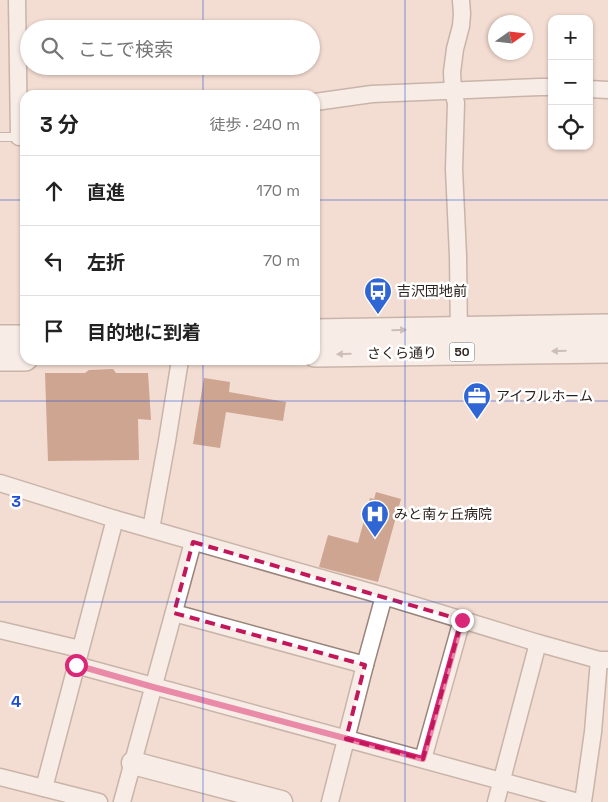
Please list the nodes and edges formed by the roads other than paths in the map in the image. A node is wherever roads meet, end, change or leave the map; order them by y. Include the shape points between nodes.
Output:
1 (17, 0) edge
2 (462, 0) edge
3 (548, 87) edge
4 (593, 89) edge
5 (20, 90) edge
6 (608, 90) edge
7 (453, 91) junction
8 (320, 101) edge
9 (0, 136) edge
10 (20, 137) edge
11 (608, 327) edge
12 (320, 332) edge
13 (0, 338) edge
14 (20, 338) edge
15 (459, 341) junction
16 (608, 350) edge
17 (320, 354) edge
18 (0, 358) edge
19 (20, 358) edge
20 (179, 365) edge
21 (0, 483) edge
22 (115, 519) junction
23 (150, 529) junction
24 (193, 542) junction
25 (384, 596) junction
26 (174, 612) junction
27 (462, 620) junction
28 (0, 630) edge
29 (538, 643) junction
30 (80, 649) junction
31 (604, 660) edge
32 (365, 664) junction
33 (76, 665) junction
34 (153, 687) junction
35 (601, 732) edge
36 (346, 739) junction
37 (423, 759) junction
38 (133, 763) junction
39 (0, 778) edge
40 (501, 781) junction
41 (44, 788) junction
42 (99, 802) edge
43 (122, 802) edge
44 (280, 802) edge
45 (330, 802) edge
46 (496, 802) edge
47 (578, 802) edge
48 (583, 802) edge

1 - 5 street
2 - 7 street via 461,26 452,72
3 - 7 street
4 - 6 street
7 - 8 street via 372,94
7 - 15 street via 456,103 454,170
9 - 10 lane
11 - 15 main road, さくら通り / 50
12 -> 15 main road, さくら通り / 50
13 - 14 main road
16 -> 15 main road, さくら通り / 50
15 -> 17 main road, さくら通り / 50
18 - 19 main road
20 - 23 street
21 - 22 street
22 - 23 street
22 - 30 street
23 - 24 street
24 - 25 street
24 - 26 street
25 - 27 street
25 - 32 street
26 - 32 street
26 - 34 street
27 - 29 street
27 - 37 street
28 - 30 street
29 - 31 street
29 - 40 street
30 - 33 street
31 - 35 street
32 - 36 street
33 - 34 street
33 - 41 street
34 - 36 street
34 - 38 street
35 - 48 street
36 - 37 street
36 - 45 street
37 - 40 street
38 - 43 street
38 - 44 street
39 - 41 street
40 - 46 street
40 - 47 street
41 - 42 street

